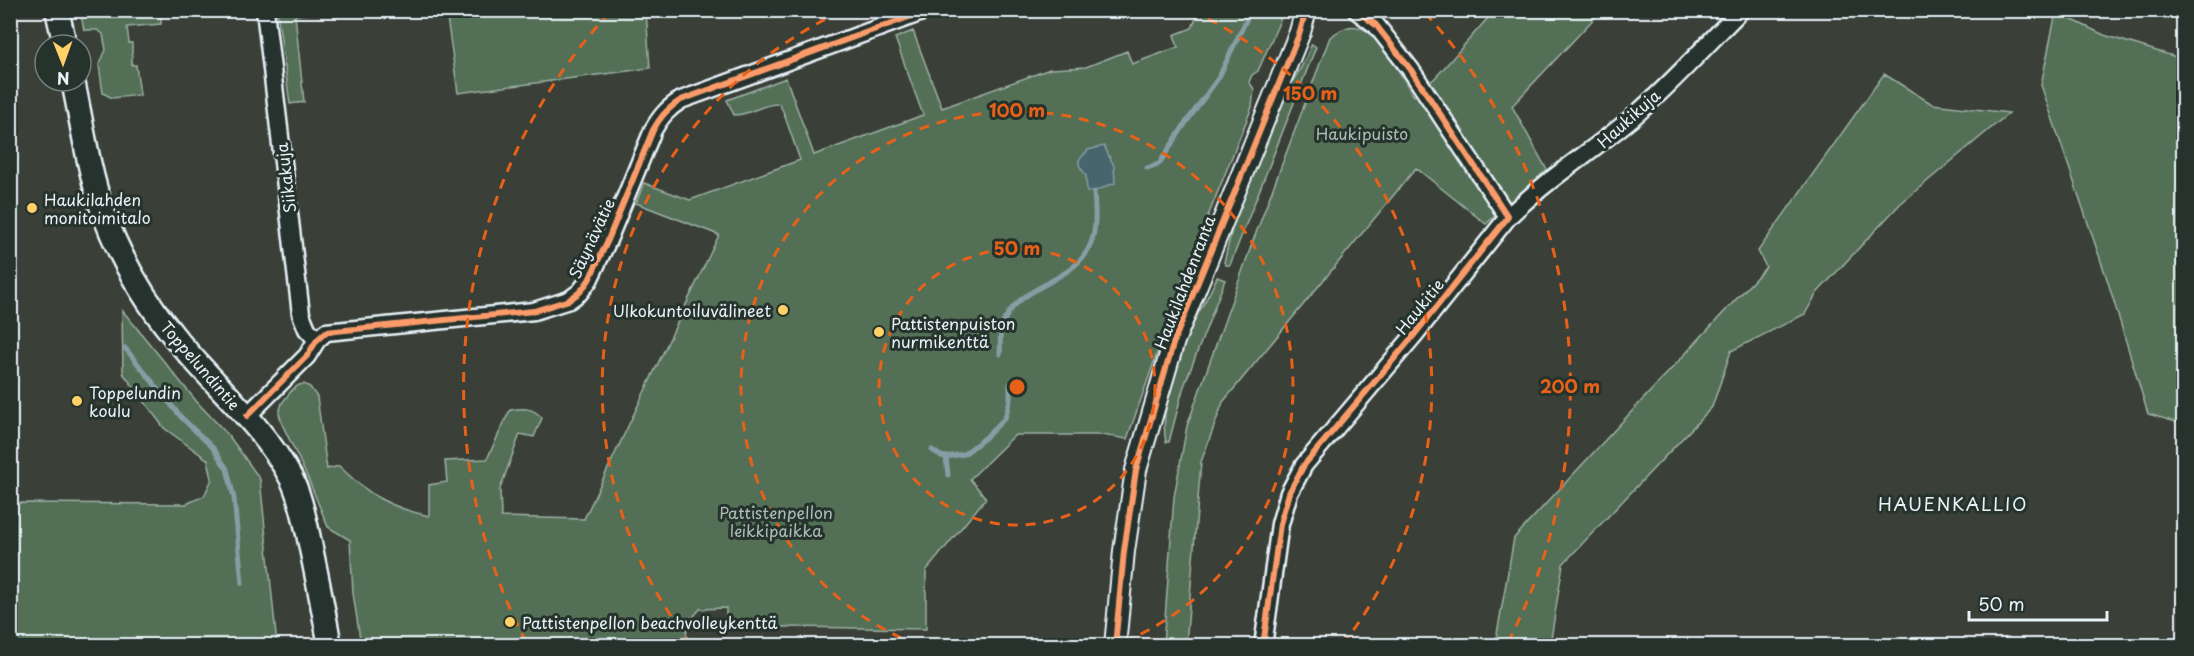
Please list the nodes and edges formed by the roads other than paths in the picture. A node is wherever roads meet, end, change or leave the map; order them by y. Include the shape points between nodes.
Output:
1 (57, 10) edge
2 (265, 10) edge
3 (928, 10) edge
4 (1306, 10) edge
5 (1356, 10) edge
6 (1741, 10) edge
7 (62, 33) edge
8 (76, 93) edge
9 (1508, 217) junction
10 (317, 340) junction
11 (247, 416) junction
12 (330, 645) edge
13 (1115, 645) edge
14 (1263, 645) edge

1 - 7 main road
2 - 10 street, Siikakuja via 301,314
3 - 10 street, Säynävätie via 671,106 653,129 589,280 569,300 534,310 326,332
4 - 13 street, Haukilahdenranta via 1178,331 1165,373 1136,470
5 - 9 street via 1376,26 1411,70
6 - 9 street, Haukikuja via 1636,114
8 - 11 main road, Toppelundintie via 93,176 116,242 174,336
9 - 14 street, Haukitie via 1304,465 1288,493 1280,524
10 - 11 street via 307,356
11 - 12 main road, Toppelundintie via 293,480 314,559

